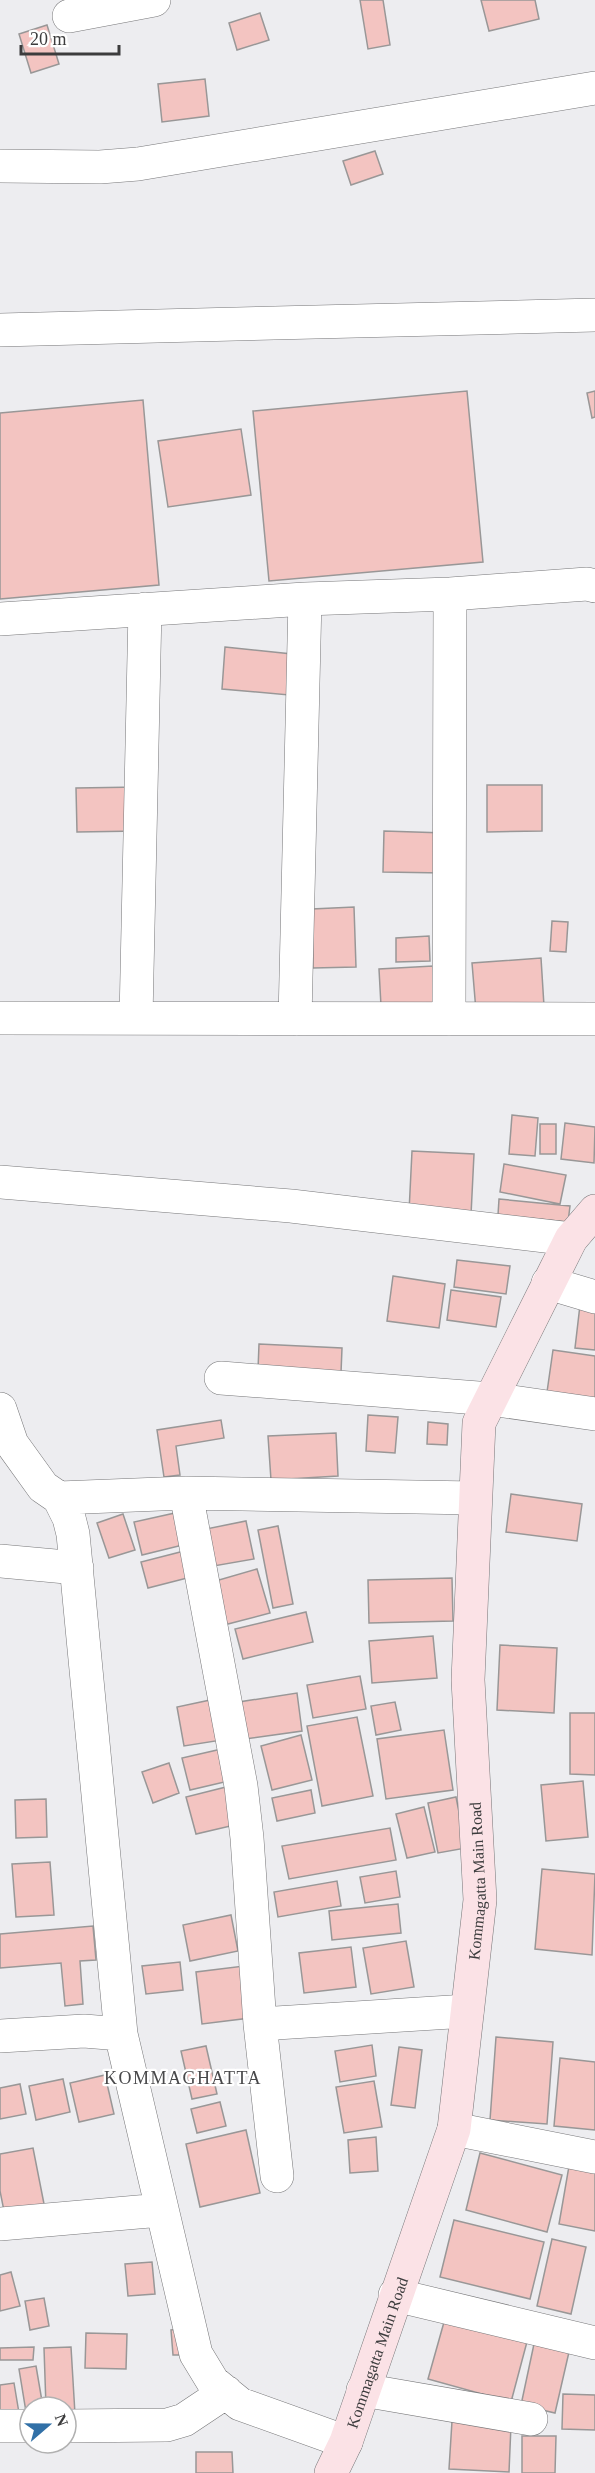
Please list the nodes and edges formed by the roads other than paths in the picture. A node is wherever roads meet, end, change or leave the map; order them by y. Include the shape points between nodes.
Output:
1 (154, 0) edge
2 (69, 16) dead end
3 (595, 88) edge
4 (0, 166) edge
5 (595, 315) edge
6 (0, 330) edge
7 (595, 586) edge
8 (450, 594) junction
9 (305, 598) junction
10 (145, 609) junction
11 (0, 618) edge
12 (0, 1018) edge
13 (136, 1018) junction
14 (295, 1019) junction
15 (449, 1019) junction
16 (595, 1019) edge
17 (0, 1182) edge
18 (595, 1211) edge
19 (571, 1239) junction
20 (548, 1283) junction
21 (595, 1297) edge
22 (220, 1378) dead end
23 (491, 1399) junction
24 (0, 1409) edge
25 (595, 1414) edge
26 (186, 1493) junction
27 (59, 1498) junction
28 (475, 1498) junction
29 (0, 1561) edge
30 (77, 1568) junction
31 (467, 2011) junction
32 (260, 2024) junction
33 (121, 2034) junction
34 (0, 2036) edge
35 (454, 2128) junction
36 (595, 2157) edge
37 (277, 2176) dead end
38 (161, 2210) junction
39 (0, 2224) edge
40 (395, 2295) junction
41 (595, 2343) edge
42 (363, 2390) junction
43 (226, 2392) junction
44 (531, 2419) dead end
45 (18, 2426) edge
46 (78, 2426) edge
47 (0, 2427) edge
48 (346, 2442) junction
49 (331, 2473) edge

1 - 2 street
3 - 4 street via 138,164
5 - 6 street
7 - 8 street
8 - 9 street
8 - 15 street
9 - 10 street
9 - 14 street
10 - 11 street
10 - 13 street
12 - 13 street
13 - 14 street
14 - 15 street
15 - 16 street
17 - 19 street via 291,1206
18 - 19 main road, Kommagatta Main Road
19 - 20 main road, Kommagatta Main Road
20 - 21 street
20 - 23 main road, Kommagatta Main Road
22 - 23 street
23 - 25 street
23 - 28 main road, Kommagatta Main Road via 479,1423
24 - 27 street via 12,1444 43,1486
26 - 27 street
26 - 28 street
26 - 32 street via 241,1786
27 - 30 street via 69,1518
28 - 31 main road, Kommagatta Main Road via 468,1680 480,1900
29 - 30 street
30 - 33 street
31 - 32 street
31 - 35 main road, Kommagatta Main Road
32 - 37 street
33 - 34 street via 84,2031
33 - 38 street
35 - 36 street
35 - 40 main road, Kommagatta Main Road
38 - 39 street
38 - 43 street via 196,2354 213,2382
40 - 41 street
40 - 42 main road, Kommagatta Main Road
42 - 44 street
42 - 48 main road, Kommagatta Main Road
43 - 46 street via 184,2420 167,2425
43 - 48 street via 240,2404
45 - 47 street
48 - 49 main road, Kommagatta Main Road

